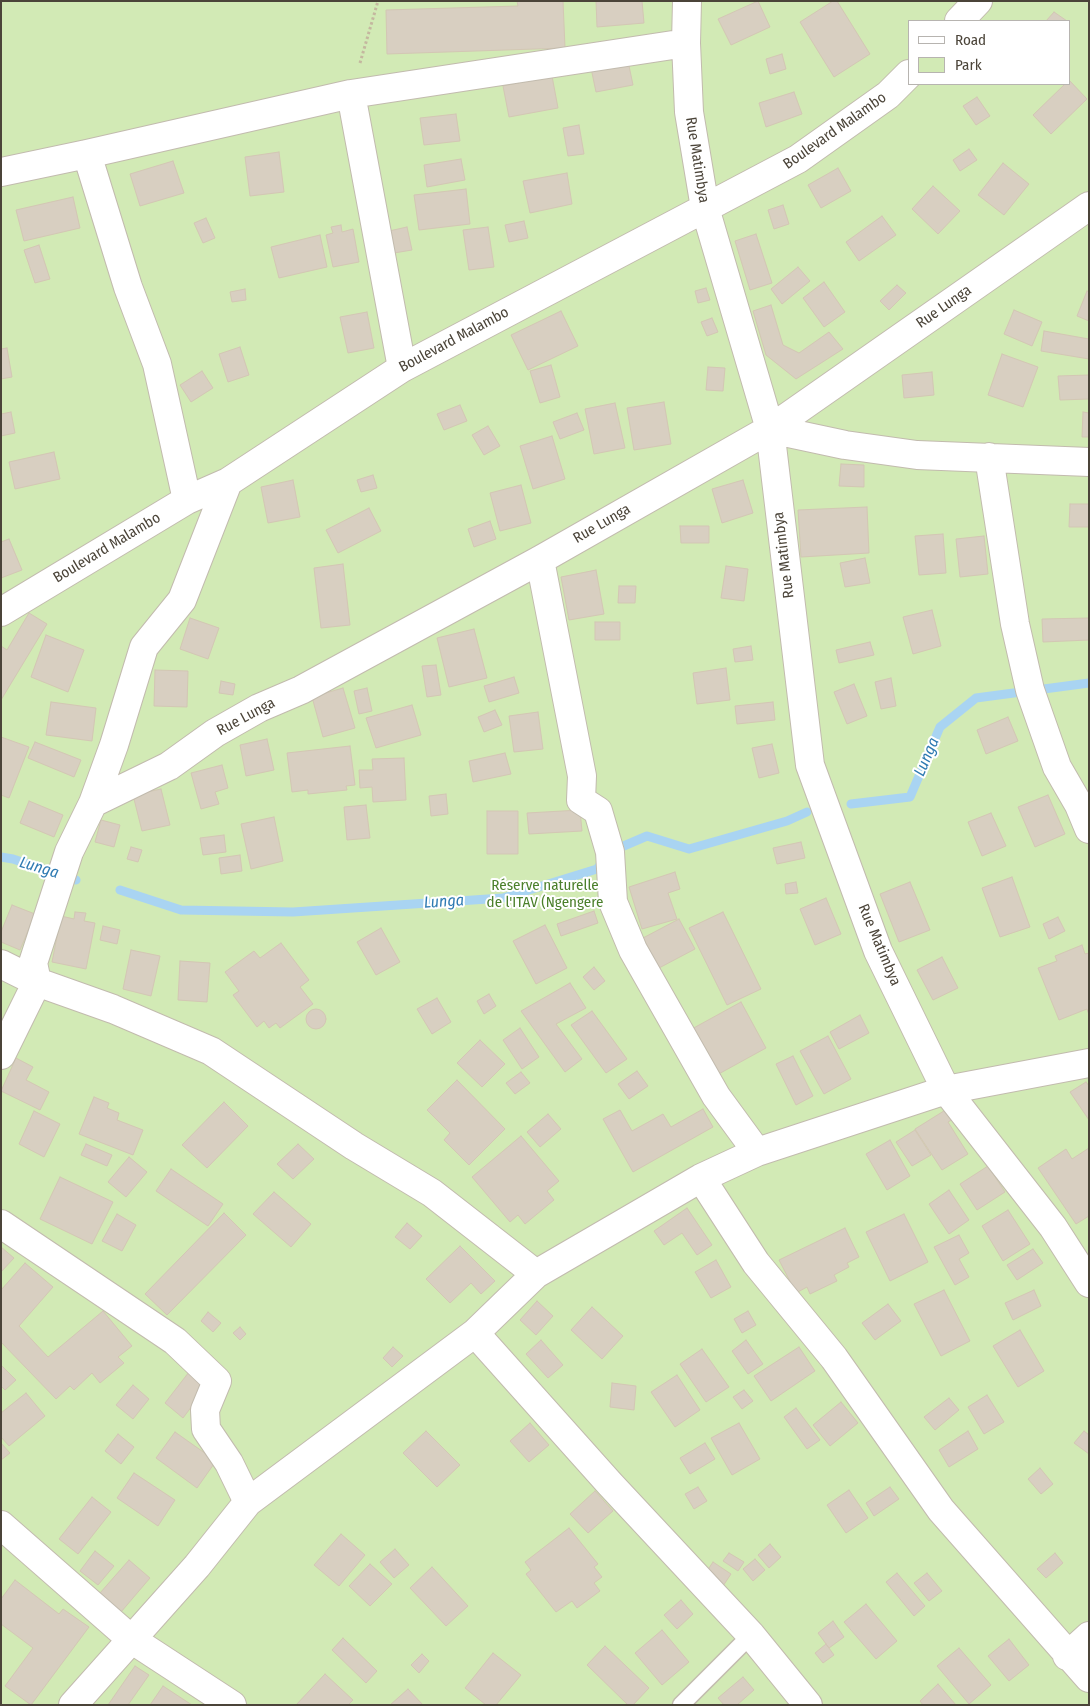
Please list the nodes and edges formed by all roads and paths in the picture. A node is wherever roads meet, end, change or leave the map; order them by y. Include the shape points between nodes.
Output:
1 (378, 1) edge
2 (687, 1) edge
3 (978, 1) edge
4 (960, 20) edge
5 (686, 43) junction
6 (908, 75) edge
7 (351, 94) junction
8 (87, 154) junction
9 (1, 172) edge
10 (1089, 206) edge
11 (705, 208) junction
12 (402, 368) junction
13 (770, 429) junction
14 (989, 457) junction
15 (1089, 462) edge
16 (228, 482) junction
17 (187, 500) junction
18 (540, 560) junction
19 (1, 612) edge
20 (92, 803) junction
21 (1089, 829) edge
22 (1, 964) edge
23 (37, 982) junction
24 (1, 1055) edge
25 (1089, 1064) edge
26 (946, 1090) junction
27 (757, 1152) junction
28 (701, 1178) junction
29 (1, 1224) edge
30 (536, 1274) junction
31 (1089, 1283) edge
32 (475, 1333) junction
33 (248, 1502) junction
34 (1, 1525) edge
35 (751, 1635) junction
36 (1089, 1636) edge
37 (131, 1638) junction
38 (1067, 1656) junction
39 (1089, 1678) edge
40 (73, 1705) edge
41 (232, 1705) edge
42 (681, 1705) edge
43 (808, 1705) edge

1 - 7 path
2 - 5 street, Rue Matimbya
3 - 4 street
5 - 7 street
5 - 11 street, Rue Matimbya via 689,112
6 - 11 street, Boulevard Malambo via 888,95 798,160
7 - 8 street
7 - 12 street
8 - 9 street
8 - 17 street via 128,287 157,364
10 - 13 street, Rue Lunga
11 - 12 street, Boulevard Malambo
11 - 13 street, Rue Matimbya
12 - 16 street, Boulevard Malambo
13 - 14 street via 845,445 917,455
13 - 18 street, Rue Lunga
13 - 26 street, Rue Matimbya via 810,765 878,951
14 - 15 street
14 - 21 street via 1015,624 1030,690 1057,766
16 - 17 street, Boulevard Malambo
16 - 20 street via 182,600 144,647 114,745
17 - 19 street, Boulevard Malambo
18 - 20 street, Rue Lunga via 301,690 259,708 215,733 169,766
18 - 27 street via 582,776 580,800 598,811 610,852 614,902 633,950 716,1096
20 - 23 street via 69,852 32,962
22 - 23 street
23 - 24 street
23 - 30 street via 113,1008 211,1051 354,1146 432,1193
25 - 26 street
26 - 27 street
26 - 31 street, Rue Matimbya via 1053,1227
27 - 28 street
28 - 30 street
28 - 38 street via 756,1263 834,1358 941,1510
29 - 33 street via 175,1341 218,1381 204,1410 206,1429 229,1462
30 - 32 street
32 - 33 street
32 - 35 street
33 - 37 street via 197,1566
34 - 37 street
35 - 42 lane
35 - 43 street
36 - 38 street
37 - 40 street
37 - 41 street
38 - 39 street

